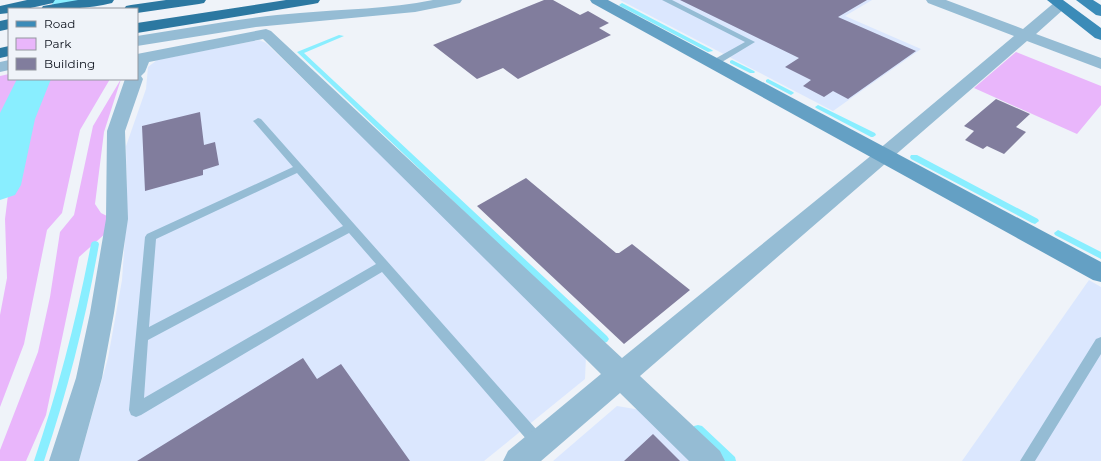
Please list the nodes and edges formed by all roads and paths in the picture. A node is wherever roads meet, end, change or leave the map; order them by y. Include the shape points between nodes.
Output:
1 (0, 0) edge
2 (3, 0) edge
3 (48, 0) edge
4 (107, 0) edge
5 (118, 0) edge
6 (199, 0) edge
7 (251, 0) edge
8 (314, 0) edge
9 (455, 0) edge
10 (666, 0) edge
11 (934, 0) edge
12 (1083, 0) edge
13 (603, 1) edge
14 (1057, 2) edge
15 (10, 8) edge
16 (55, 8) edge
17 (82, 8) edge
18 (138, 8) edge
19 (1101, 12) edge
20 (368, 13) junction
21 (138, 20) edge
22 (138, 28) edge
23 (266, 34) junction
24 (1025, 35) junction
25 (1101, 35) edge
26 (138, 41) edge
27 (714, 63) junction
28 (1101, 64) edge
29 (138, 69) edge
30 (134, 80) edge
31 (258, 121) dead end
32 (885, 155) junction
33 (299, 168) junction
34 (350, 227) junction
35 (384, 265) junction
36 (1101, 273) edge
37 (141, 338) junction
38 (1101, 343) edge
39 (620, 375) junction
40 (539, 443) junction
41 (64, 461) edge
42 (518, 461) edge
43 (710, 461) edge
44 (1027, 461) edge

1 - 2 highway
3 - 15 highway
4 - 16 highway
5 - 17 highway
6 - 18 highway
7 - 21 highway
8 - 22 highway
9 - 20 street via 415,8
10 - 27 lane via 751,42
11 - 24 street
12 - 19 main road
13 - 27 street
14 - 24 street
14 - 25 main road
20 - 23 street via 360,23 344,28
20 - 26 street via 256,22
23 - 29 street via 142,58
23 - 39 street
24 - 28 street
24 - 32 street
27 - 32 street
30 - 41 street via 116,131 117,219 102,313 89,378
31 - 33 lane
32 - 36 street
32 - 39 street
33 - 34 lane
33 - 37 lane via 150,237
34 - 35 lane
34 - 37 lane
35 - 37 lane via 136,410
35 - 40 lane
38 - 44 lane
39 - 40 street
39 - 43 street
40 - 42 street

